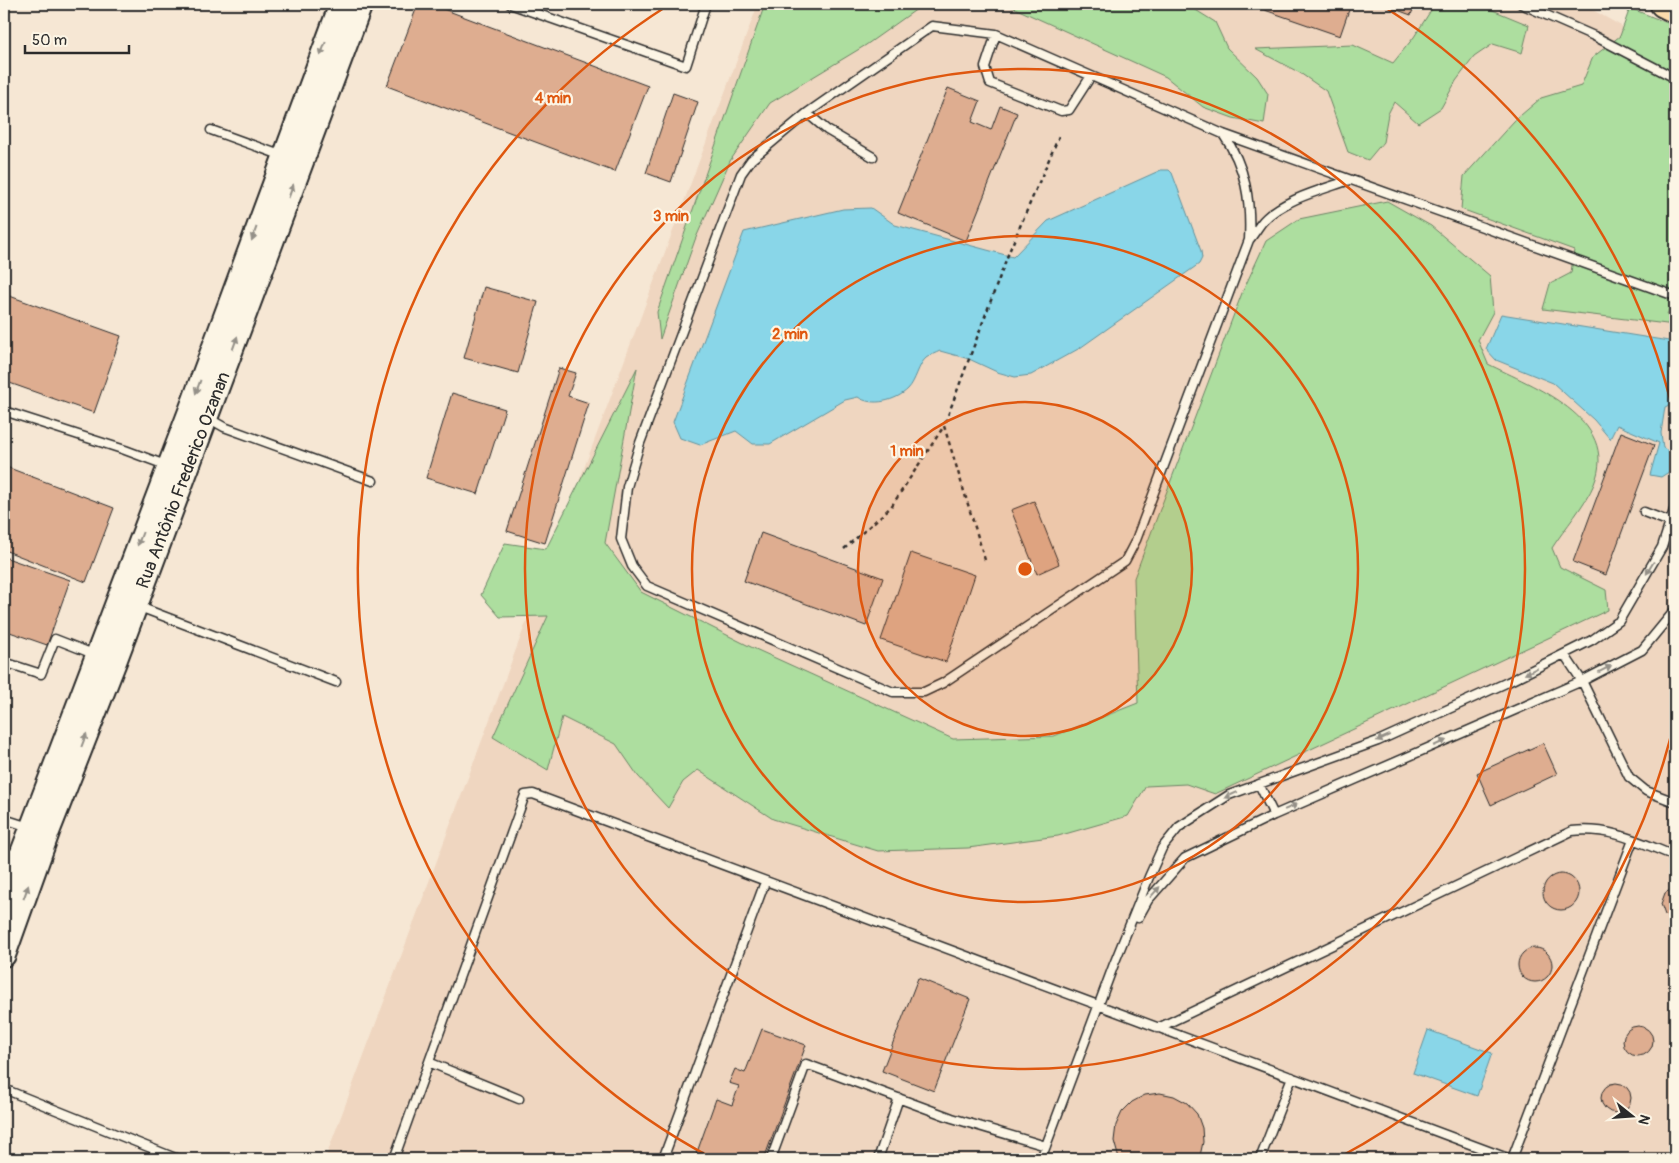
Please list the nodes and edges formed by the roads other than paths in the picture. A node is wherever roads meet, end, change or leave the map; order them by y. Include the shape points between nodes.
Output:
1 (341, 4) edge
2 (361, 4) edge
3 (510, 4) edge
4 (706, 4) edge
5 (1521, 4) edge
6 (1663, 4) edge
7 (1675, 10) edge
8 (996, 34) junction
9 (1091, 76) junction
10 (1675, 78) edge
11 (807, 113) junction
12 (211, 130) dead end
13 (1223, 134) junction
14 (283, 156) junction
15 (874, 157) dead end
16 (1348, 180) junction
17 (1249, 240) junction
18 (1675, 296) edge
19 (4, 411) edge
20 (198, 414) junction
21 (177, 468) junction
22 (373, 481) dead end
23 (1675, 507) edge
24 (1644, 512) dead end
25 (1672, 523) edge
26 (126, 602) junction
27 (1675, 610) edge
28 (1564, 654) junction
29 (106, 657) junction
30 (4, 662) edge
31 (1582, 681) junction
32 (336, 682) dead end
33 (1259, 784) junction
34 (1675, 802) edge
35 (1274, 815) junction
36 (4, 820) edge
37 (40, 830) junction
38 (1633, 840) junction
39 (1675, 856) edge
40 (20, 857) edge
41 (765, 882) junction
42 (4, 900) edge
43 (4, 955) edge
44 (1114, 964) junction
45 (1099, 1005) junction
46 (1158, 1028) junction
47 (431, 1063) junction
48 (1292, 1077) junction
49 (4, 1089) edge
50 (900, 1098) junction
51 (519, 1099) dead end
52 (1046, 1146) junction
53 (178, 1159) edge
54 (394, 1159) edge
55 (663, 1159) edge
56 (771, 1159) edge
57 (878, 1159) edge
58 (1041, 1159) edge
59 (1260, 1159) edge
60 (1511, 1159) edge

1 -> 14 main road, Rua Antônio Frederico Ozanan
20 -> 2 main road, Rua Antônio Frederico Ozanan
3 - 4 lane via 686,66
5 - 10 lane via 1594,36
6 - 7 main road
8 - 9 lane
8 - 9 lane via 984,67 990,83 1061,111 1069,110
8 - 11 lane via 932,26
9 - 13 lane
11 - 15 lane via 827,130
11 - 17 lane via 751,160 741,174 640,443 627,487 621,539 632,566 647,586 893,692 924,692 943,683 1125,561 1136,540
12 - 14 lane
13 - 16 lane
13 - 17 lane via 1234,149 1247,184 1251,211
14 -> 20 main road, Rua Antônio Frederico Ozanan
16 - 17 lane via 1302,197 1279,210 1264,220
16 - 18 lane
19 - 21 lane
20 - 21 main road, Rua Antônio Frederico Ozanan
20 - 22 lane via 224,427
21 - 26 main road, Rua Antônio Frederico Ozanan
23 - 25 lane
24 - 25 lane
25 -> 28 lane via 1662,547 1620,620 1592,640
26 - 29 main road, Rua Antônio Frederico Ozanan
26 - 32 lane
31 -> 27 lane via 1642,650
28 - 31 lane
28 -> 33 lane via 1378,741
29 - 30 lane via 55,639 41,674
29 - 37 main road, Rua Antônio Frederico Ozanan
31 - 34 lane via 1628,778 1646,791
35 -> 31 lane
33 - 35 lane
33 -> 44 lane via 1229,795 1197,814 1179,827 1162,848
44 -> 35 lane via 1148,900 1186,858
36 - 37 lane
37 - 40 main road, Rua Antônio Frederico Ozanan
38 - 39 lane
38 - 46 lane via 1594,829 1572,830
38 - 60 lane
40 - 42 main road, Rua Antônio Frederico Ozanan
43 -> 40 main road, Rua Antônio Frederico Ozanan
41 - 45 lane
41 - 47 lane via 533,794 525,795
41 - 55 lane
44 - 45 lane
45 - 46 lane
45 - 52 lane
46 - 48 lane
47 - 51 lane
47 - 54 lane
48 - 59 lane
48 - 60 lane
49 - 53 lane
50 - 52 lane via 952,1118
50 - 56 lane via 806,1064
50 - 57 lane
52 - 58 lane

